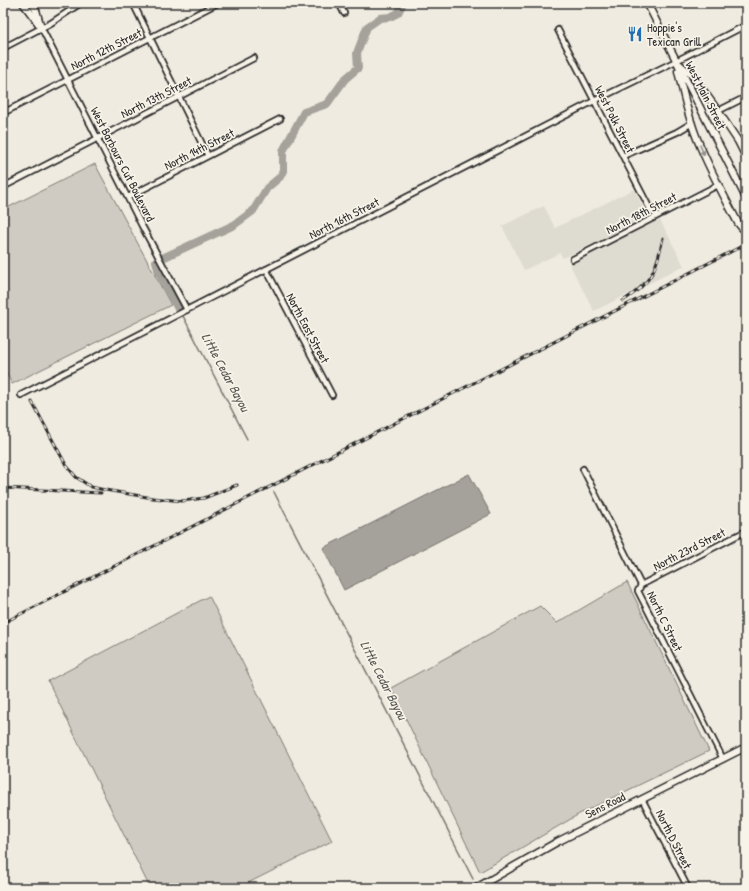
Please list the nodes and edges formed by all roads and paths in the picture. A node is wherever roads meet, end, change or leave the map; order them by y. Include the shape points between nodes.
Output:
1 (23, 3) edge
2 (32, 3) edge
3 (81, 3) edge
4 (133, 3) edge
5 (218, 3) edge
6 (339, 3) edge
7 (647, 3) edge
8 (344, 13) dead end
9 (746, 25) edge
10 (41, 28) junction
11 (558, 30) dead end
12 (150, 38) junction
13 (3, 48) edge
14 (254, 58) dead end
15 (676, 61) junction
16 (67, 80) junction
17 (746, 96) edge
18 (179, 97) junction
19 (594, 101) junction
20 (718, 111) junction
21 (3, 113) edge
22 (280, 119) dead end
23 (692, 123) junction
24 (98, 138) junction
25 (208, 156) junction
26 (623, 156) junction
27 (746, 157) edge
28 (718, 185) junction
29 (3, 187) edge
30 (128, 197) junction
31 (746, 198) edge
32 (657, 215) junction
33 (746, 229) edge
34 (573, 259) dead end
35 (266, 270) junction
36 (188, 310) junction
37 (21, 395) dead end
38 (332, 395) dead end
39 (583, 469) dead end
40 (746, 531) edge
41 (641, 585) junction
42 (746, 747) edge
43 (723, 759) junction
44 (642, 799) junction
45 (476, 888) edge
46 (688, 888) edge

1 - 10 main road, West Barbours Cut Boulevard
2 - 10 main road, West Barbours Cut Boulevard
3 - 10 street
4 - 12 street
5 - 12 street, North 12th Street
6 - 8 street
7 - 15 main road, West Main Street
9 - 15 street, North 16th Street
10 - 13 street
10 - 16 street, West Barbours Cut Boulevard
11 - 19 street, West Polk Street
12 - 16 street, North 12th Street
12 - 18 street
14 - 18 street, North 13th Street
15 - 19 street, North 16th Street
15 - 20 main road via 693,76
15 - 23 main road
15 - 31 main road, West Main Street
16 - 21 street, North 12th Street
16 - 24 street, West Barbours Cut Boulevard
17 - 20 street
18 - 24 street, North 13th Street
18 - 25 street
19 - 26 street, West Polk Street
19 - 35 street, North 16th Street
20 - 27 main road
22 - 25 street, North 14th Street
23 - 26 street
23 -> 28 main road
24 - 29 street, North 13th Street
24 - 30 street, West Barbours Cut Boulevard
25 - 30 street, North 14th Street
26 - 32 street, West Polk Street via 651,211
28 - 32 street, North 18th Street
28 - 33 main road via 738,223
30 - 36 street, West Barbours Cut Boulevard
32 - 34 street, North 18th Street
35 - 36 street, North 16th Street
35 - 38 street, North East Street
36 - 37 street, North 16th Street
39 - 41 street, North C Street
40 - 41 street, North 23rd Street
41 - 43 street, North C Street via 638,592
42 - 43 main road, Sens Road
43 - 44 main road, Sens Road
44 - 45 main road, Sens Road via 557,842
44 - 46 street, North D Street

